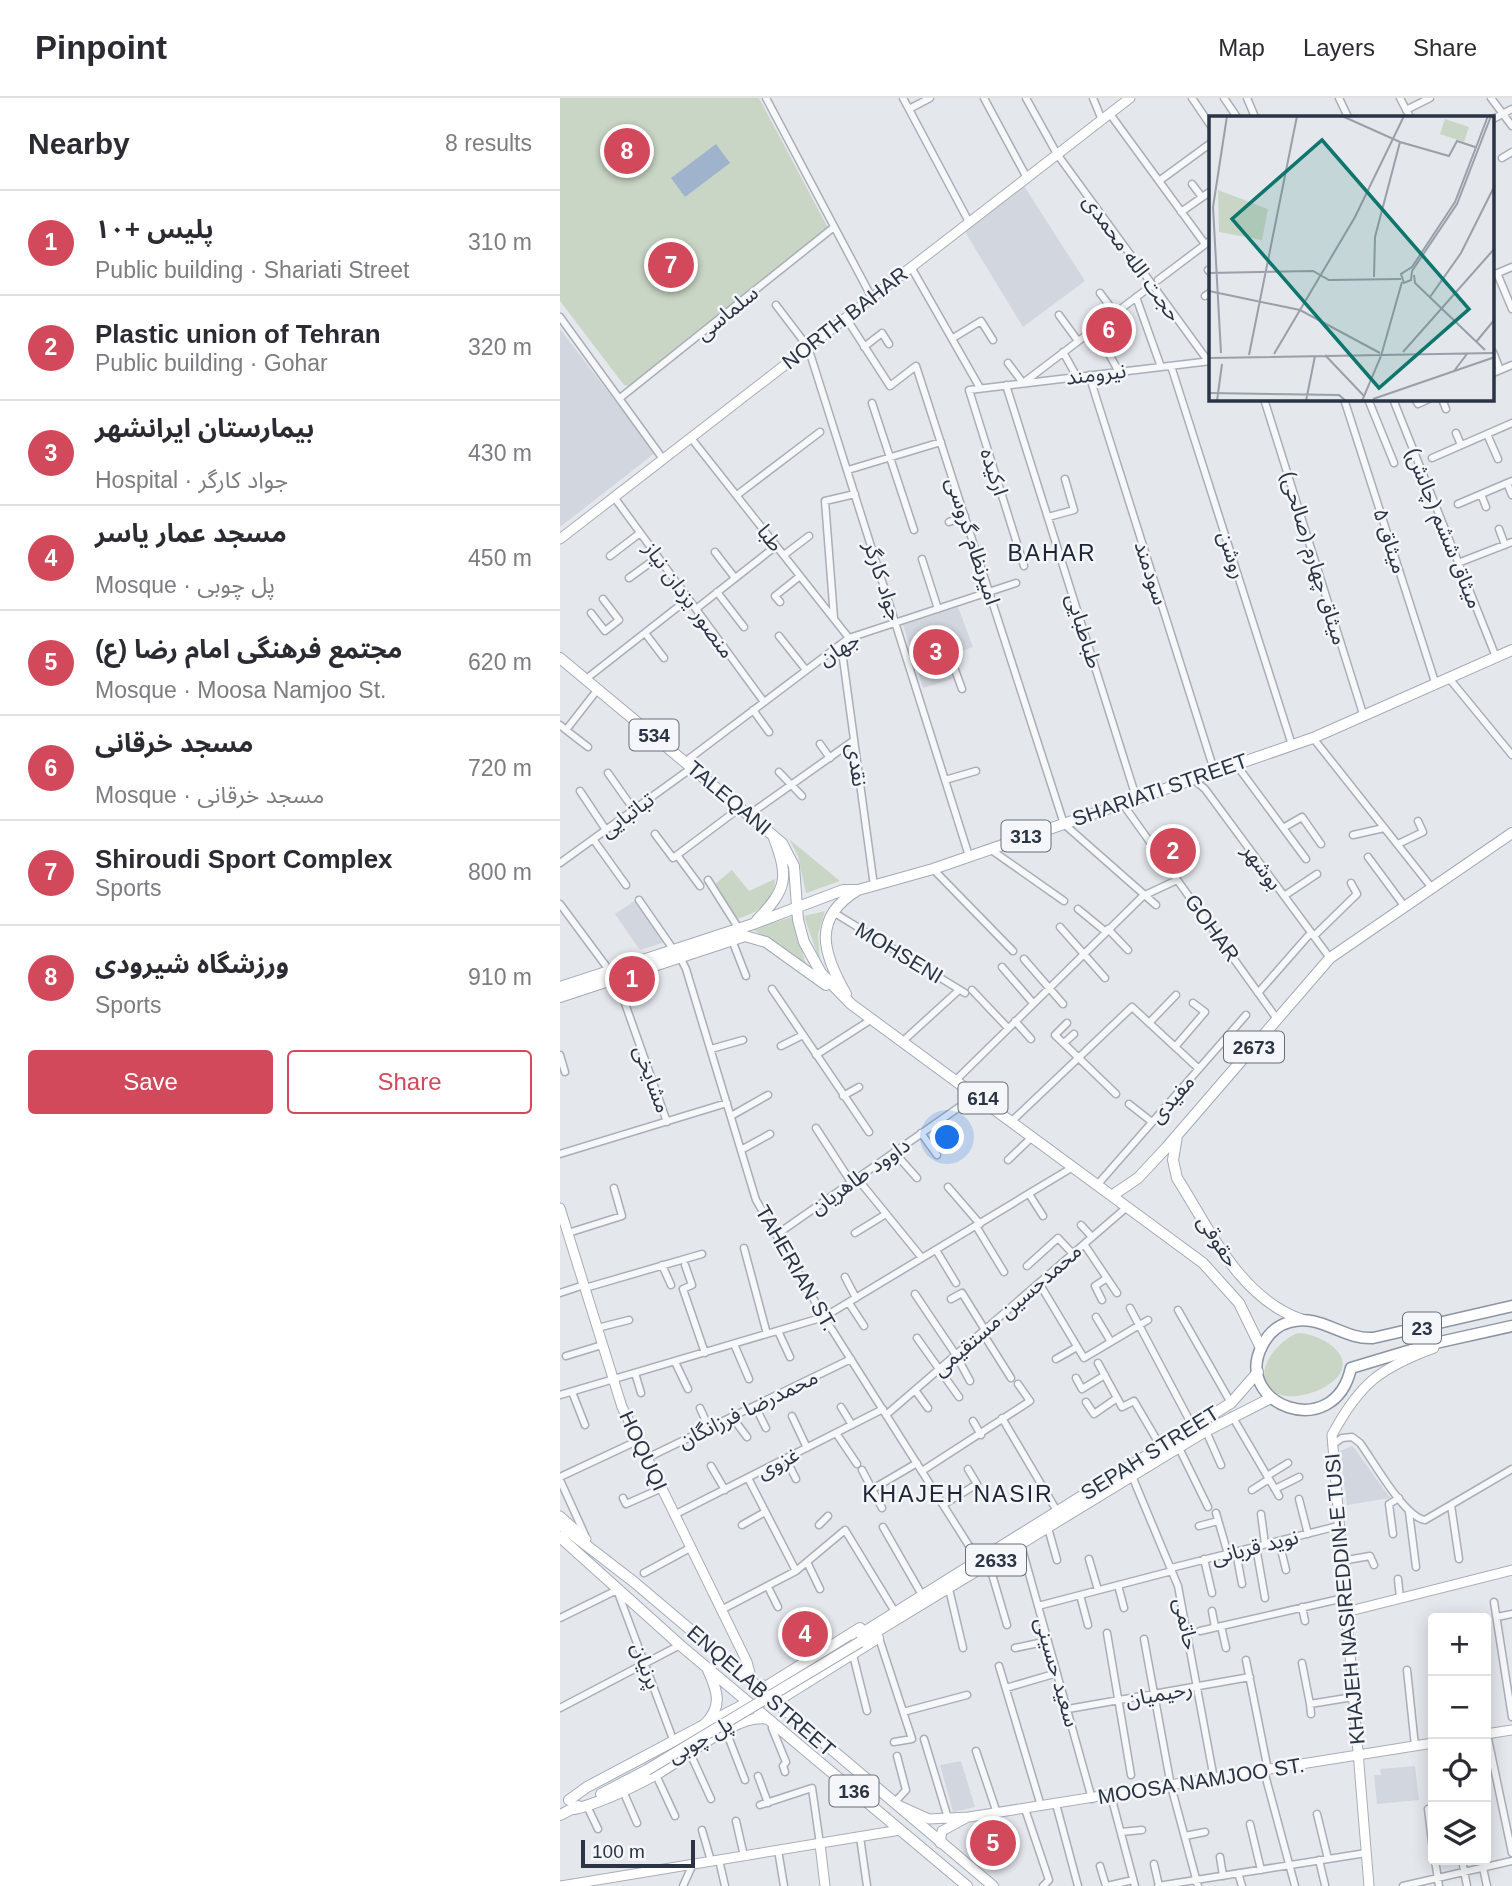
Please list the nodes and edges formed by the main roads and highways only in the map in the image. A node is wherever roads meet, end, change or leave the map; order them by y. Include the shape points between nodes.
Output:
1 (1130, 98) edge
2 (560, 539) edge
3 (1511, 647) edge
4 (560, 658) edge
5 (1512, 833) edge
6 (773, 834) junction
7 (858, 890) junction
8 (797, 906) junction
9 (753, 925) junction
10 (676, 953) junction
11 (613, 974) junction
12 (560, 987) edge
13 (560, 997) edge
14 (851, 1004) junction
15 (1177, 1135) junction
16 (1113, 1195) junction
17 (560, 1208) edge
18 (562, 1219) edge
19 (1512, 1306) edge
20 (1303, 1320) junction
21 (1512, 1326) edge
22 (1459, 1339) junction
23 (1261, 1348) junction
24 (1258, 1371) junction
25 (1271, 1398) junction
26 (560, 1516) edge
27 (560, 1525) edge
28 (560, 1536) edge
29 (586, 1539) joint
30 (560, 1544) edge
31 (984, 1562) junction
32 (1512, 1570) edge
33 (634, 1582) junction
34 (617, 1590) junction
35 (924, 1598) junction
36 (1346, 1612) junction
37 (858, 1640) joint
38 (708, 1668) junction
39 (786, 1675) junction
40 (753, 1684) junction
41 (796, 1690) junction
42 (785, 1712) junction
43 (744, 1720) junction
44 (771, 1720) junction
45 (704, 1725) junction
46 (1512, 1730) edge
47 (1491, 1733) edge
48 (1428, 1744) edge
49 (1358, 1755) junction
50 (649, 1770) junction
51 (894, 1803) junction
52 (568, 1804) edge
53 (560, 1815) edge
54 (969, 1817) junction
55 (900, 1830) junction
56 (820, 1843) junction
57 (940, 1843) junction
58 (964, 1885) edge
59 (561, 1886) edge
60 (825, 1886) edge
61 (993, 1886) edge
62 (1368, 1886) edge

1 - 2 main road, NORTH BAHAR
3 - 7 main road, SHARIATI STREET / 313 via 1313,738 933,869
4 - 6 main road, TALEQANI / 534
5 - 15 main road, 2673 via 1330,958
6 - 8 main road, TALEQANI / 534 via 793,860
6 - 9 main road via 785,872 783,888
7 - 8 main road, SHARIATI STREET / 313 via 843,890
7 - 14 main road via 832,912 826,931 832,969
8 - 9 main road, SHARIATI STREET / 313
8 - 14 main road, 614 via 800,931 814,963
9 - 10 main road, SHARIATI STREET / 313
10 - 11 main road, SHARIATI STREET / 313
10 - 14 main road, SHARIATI STREET / 313 via 745,936 759,938
11 - 12 main road, SHARIATI STREET / 313
11 - 13 main road, SHARIATI STREET / 313
14 - 16 main road, 614
15 - 16 main road, 2673 via 1138,1178
15 - 20 main road, حقوقی via 1173,1160 1177,1178 1239,1274 1269,1303
16 - 23 main road, 614 via 1203,1263 1239,1303
17 - 18 main road, HOQUQI
18 - 40 main road, HOQUQI via 637,1441 747,1662
19 - 20 highway, 23 via 1373,1338 1353,1337
20 - 23 highway via 1277,1328
21 - 22 highway, 23
22 - 25 highway, 23 via 1351,1368 1342,1390 1321,1408 1294,1410
22 - 36 main road, KHAJEH NASIREDDIN-E TUSI via 1394,1363 1372,1377 1332,1436
23 - 24 highway
24 - 25 highway
24 - 31 main road, SEPAH STREET / 2633 via 1231,1403
25 - 31 main road, SEPAH STREET / 2633 via 1232,1416 1021,1545
26 - 29 main road
27 - 33 main road, ENQELAB STREET / 136
28 - 34 main road, ENQELAB STREET / 136
29 - 33 main road
30 - 34 main road
31 - 35 main road, SEPAH STREET / 2633
31 - 35 main road, SEPAH STREET / 2633 via 949,1589
32 - 36 main road
33 - 40 main road, ENQELAB STREET / 136
34 - 38 main road, ENQELAB STREET / 136
35 - 37 main road, SEPAH STREET / 2633
35 - 39 main road, 2633 via 892,1607
35 - 41 main road, 2633 via 908,1619
36 - 49 main road, KHAJEH NASIREDDIN-E TUSI
37 - 50 main road, پل چوبی / 2633, bridge
38 - 44 main road, ENQELAB STREET / 136
38 - 45 main road via 718,1698 714,1715
39 - 40 main road via 767,1686
39 - 41 main road via 779,1684 780,1693
40 - 42 main road, ENQELAB STREET / 136
41 - 42 main road via 780,1702
42 - 51 main road, ENQELAB STREET / 136
43 - 44 main road
43 - 45 main road via 752,1711 743,1705
43 - 50 main road via 690,1753
44 - 55 main road, ENQELAB STREET / 136
45 - 52 main road via 587,1787
46 - 47 main road
48 - 49 main road, MOOSA NAMJOO ST.
49 - 54 main road, MOOSA NAMJOO ST.
49 - 62 main road, KHAJEH NASIREDDIN-E TUSI
50 - 52 main road
50 - 52 main road via 624,1791 587,1806
51 - 54 main road, MOOSA NAMJOO ST. via 925,1818
51 - 57 main road, ENQELAB STREET / 136
52 - 53 main road
54 - 57 main road, MOOSA NAMJOO ST. via 942,1831
55 - 56 main road
55 - 58 main road, ENQELAB STREET / 136
56 - 59 main road
56 - 60 main road
57 - 61 main road, ENQELAB STREET / 136

